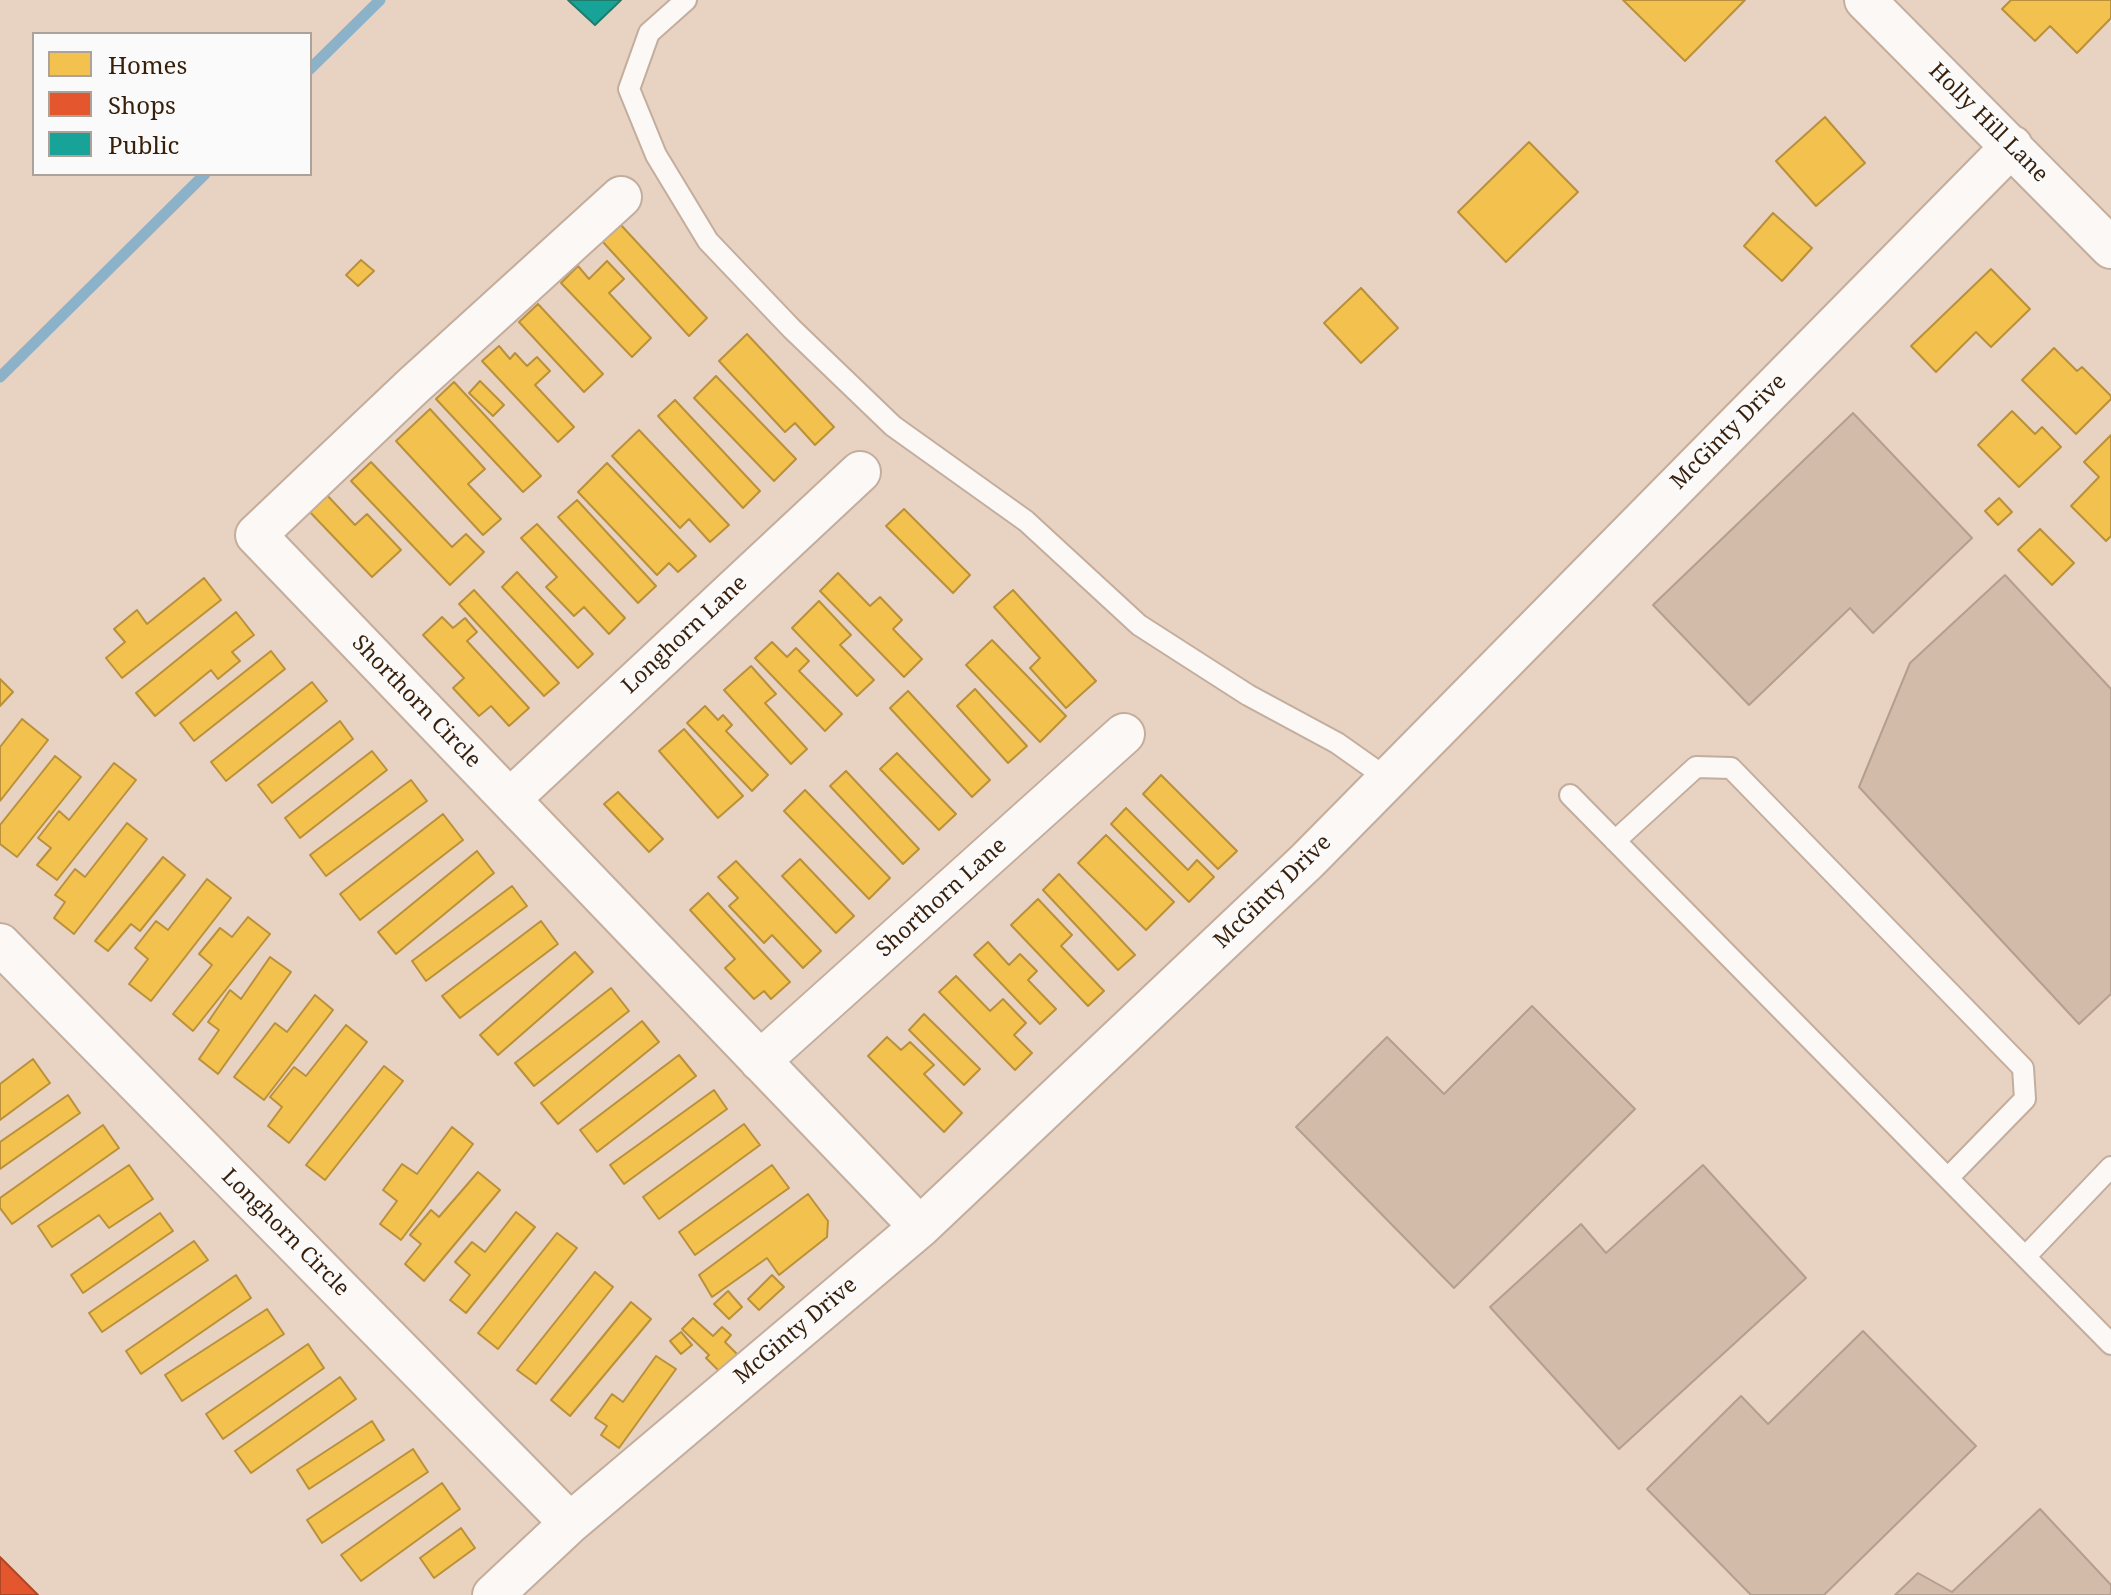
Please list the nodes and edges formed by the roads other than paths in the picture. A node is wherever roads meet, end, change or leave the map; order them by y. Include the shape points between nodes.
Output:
1 (686, 0) edge
2 (1865, 0) edge
3 (2012, 146) junction
4 (621, 197) dead end
5 (2111, 248) edge
6 (860, 472) dead end
7 (1124, 734) dead end
8 (1388, 779) junction
9 (1570, 795) dead end
10 (510, 799) junction
11 (1615, 841) junction
12 (0, 944) edge
13 (760, 1061) junction
14 (2111, 1167) edge
15 (1948, 1178) junction
16 (920, 1227) junction
17 (2026, 1256) junction
18 (2111, 1344) edge
19 (570, 1523) junction
20 (493, 1595) edge

1 - 8 lane via 649,33 629,89 656,155 708,241 893,426 1026,521 1139,625
2 - 3 street, Holly Hill Lane
3 - 5 street, Holly Hill Lane
3 - 8 street, McGinty Drive
4 - 10 street, Shorthorn Circle via 256,535
6 - 10 street, Longhorn Lane
7 - 13 street, Shorthorn Lane
8 - 16 street, McGinty Drive
9 - 11 lane
10 - 13 street, Shorthorn Circle
11 - 15 lane
11 - 15 lane via 1696,767 1731,768 2023,1068 2025,1099
12 - 19 street, Longhorn Circle
13 - 16 street, Shorthorn Circle
14 - 17 lane
15 - 17 lane
16 - 19 street, McGinty Drive
17 - 18 lane
19 - 20 street, McGinty Drive

